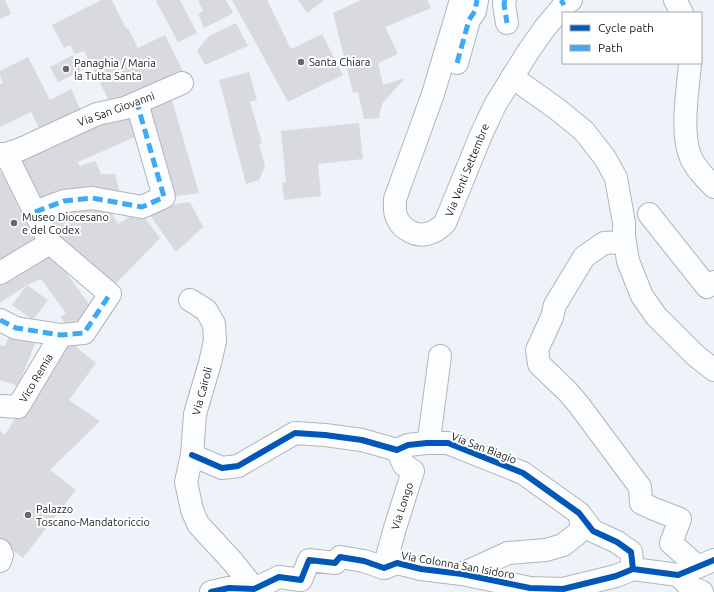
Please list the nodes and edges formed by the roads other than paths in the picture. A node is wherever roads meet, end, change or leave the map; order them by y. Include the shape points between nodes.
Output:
1 (461, 0) edge
2 (477, 0) edge
3 (505, 0) edge
4 (675, 0) edge
5 (565, 2) edge
6 (681, 12) edge
7 (507, 23) dead end
8 (457, 63) dead end
9 (690, 64) edge
10 (512, 77) junction
11 (182, 83) dead end
12 (137, 103) junction
13 (3, 154) edge
14 (714, 187) edge
15 (35, 212) junction
16 (649, 214) dead end
17 (625, 242) junction
18 (50, 243) junction
19 (0, 274) edge
20 (714, 282) edge
21 (190, 300) dead end
22 (0, 320) edge
23 (60, 335) junction
24 (440, 356) dead end
25 (714, 370) edge
26 (1, 406) edge
27 (427, 443) junction
28 (397, 450) junction
29 (192, 455) junction
30 (579, 513) junction
31 (0, 550) edge
32 (0, 561) edge
33 (706, 564) edge
34 (384, 568) junction
35 (633, 569) junction
36 (462, 574) junction
37 (678, 575) junction
38 (530, 590) edge
39 (255, 591) edge
40 (211, 592) edge
41 (702, 592) edge

1 - 10 street, Via Venti Settembre via 432,94 395,199 394,209 397,218 410,232 430,234 445,222 481,135
2 - 8 street
3 - 7 street
4 - 6 street
5 - 10 street, Via Venti Settembre
9 - 14 street via 687,145 703,176
10 - 17 street via 584,130 605,158 616,178
11 - 12 street, Via San Giovanni
12 - 13 street, Via San Giovanni via 97,114 21,149
12 - 15 street via 164,197 142,207 92,198 64,200
13 - 15 street
15 - 18 street
16 - 20 street via 707,287
17 - 25 street via 628,261 642,296 656,316
17 - 33 street via 604,243 584,257 555,305 537,350 539,364 579,405 631,474 640,487 641,502 680,519 671,543
18 - 19 street
18 - 23 street via 110,294 84,333
21 - 29 street, Via Cairoli via 206,310 214,324 215,341 195,414
22 - 23 street via 16,328
23 - 26 street, Vico Remia via 18,406
24 - 27 street
27 - 28 street, Via San Biagio via 408,445
27 - 30 street, Via San Biagio via 448,443 523,474
28 - 29 street via 362,440 295,433 238,466 222,468
28 - 34 street, Via Longo via 404,465 413,471
29 - 39 street, Via Cairoli via 186,482 198,524 233,562
30 - 35 street, Via San Biagio via 593,531 631,552
30 - 36 street via 582,526 577,534 562,545 546,550 508,553
31 - 32 street
33 - 37 street
34 - 36 street, Via Colonna San Isidoro via 397,563
34 - 39 street, Via Colonna San Isidoro via 340,557 335,563 309,560 301,580 279,577
35 - 37 street
35 - 38 street, Via Colonna San Isidoro via 616,576 563,589
36 - 38 street, Via Colonna San Isidoro
37 - 41 street via 690,587
39 - 40 street via 230,588

